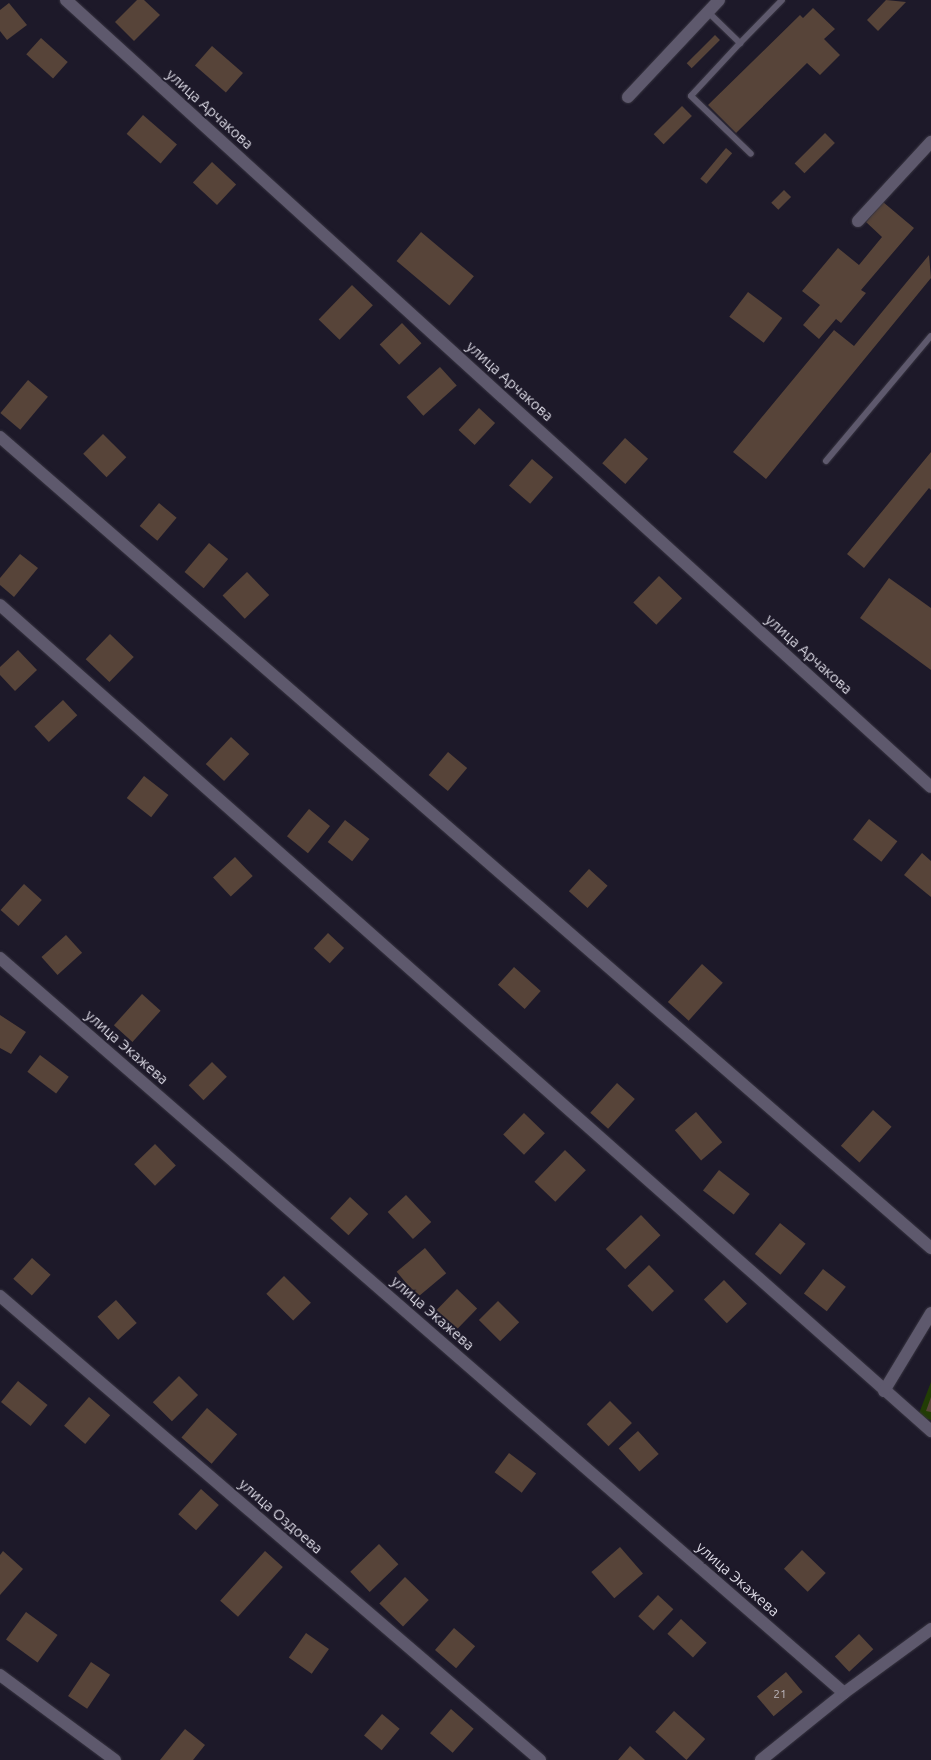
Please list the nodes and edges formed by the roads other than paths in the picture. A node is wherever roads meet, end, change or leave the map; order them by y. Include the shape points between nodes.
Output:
1 (66, 0) edge
2 (719, 0) edge
3 (782, 0) edge
4 (708, 12) junction
5 (740, 43) junction
6 (628, 97) dead end
7 (931, 142) edge
8 (751, 154) dead end
9 (858, 221) dead end
10 (931, 336) edge
11 (0, 437) edge
12 (826, 461) dead end
13 (0, 605) edge
14 (931, 787) edge
15 (0, 958) edge
16 (931, 1248) edge
17 (0, 1296) edge
18 (931, 1313) edge
19 (884, 1391) junction
20 (931, 1431) edge
21 (931, 1629) edge
22 (0, 1675) edge
23 (844, 1693) junction
24 (115, 1760) edge
25 (540, 1760) edge
26 (761, 1760) edge

1 - 14 street, улица Арчакова
2 - 4 street
3 - 5 lane
4 - 5 lane
4 - 6 street
5 - 8 lane via 691,96
7 - 9 street
10 - 12 lane
11 - 16 street
13 - 19 street
15 - 23 street, улица Экажева
17 - 25 street, улица Оздоева
18 - 19 street
19 - 20 street
21 - 23 street
22 - 24 street
23 - 26 street

